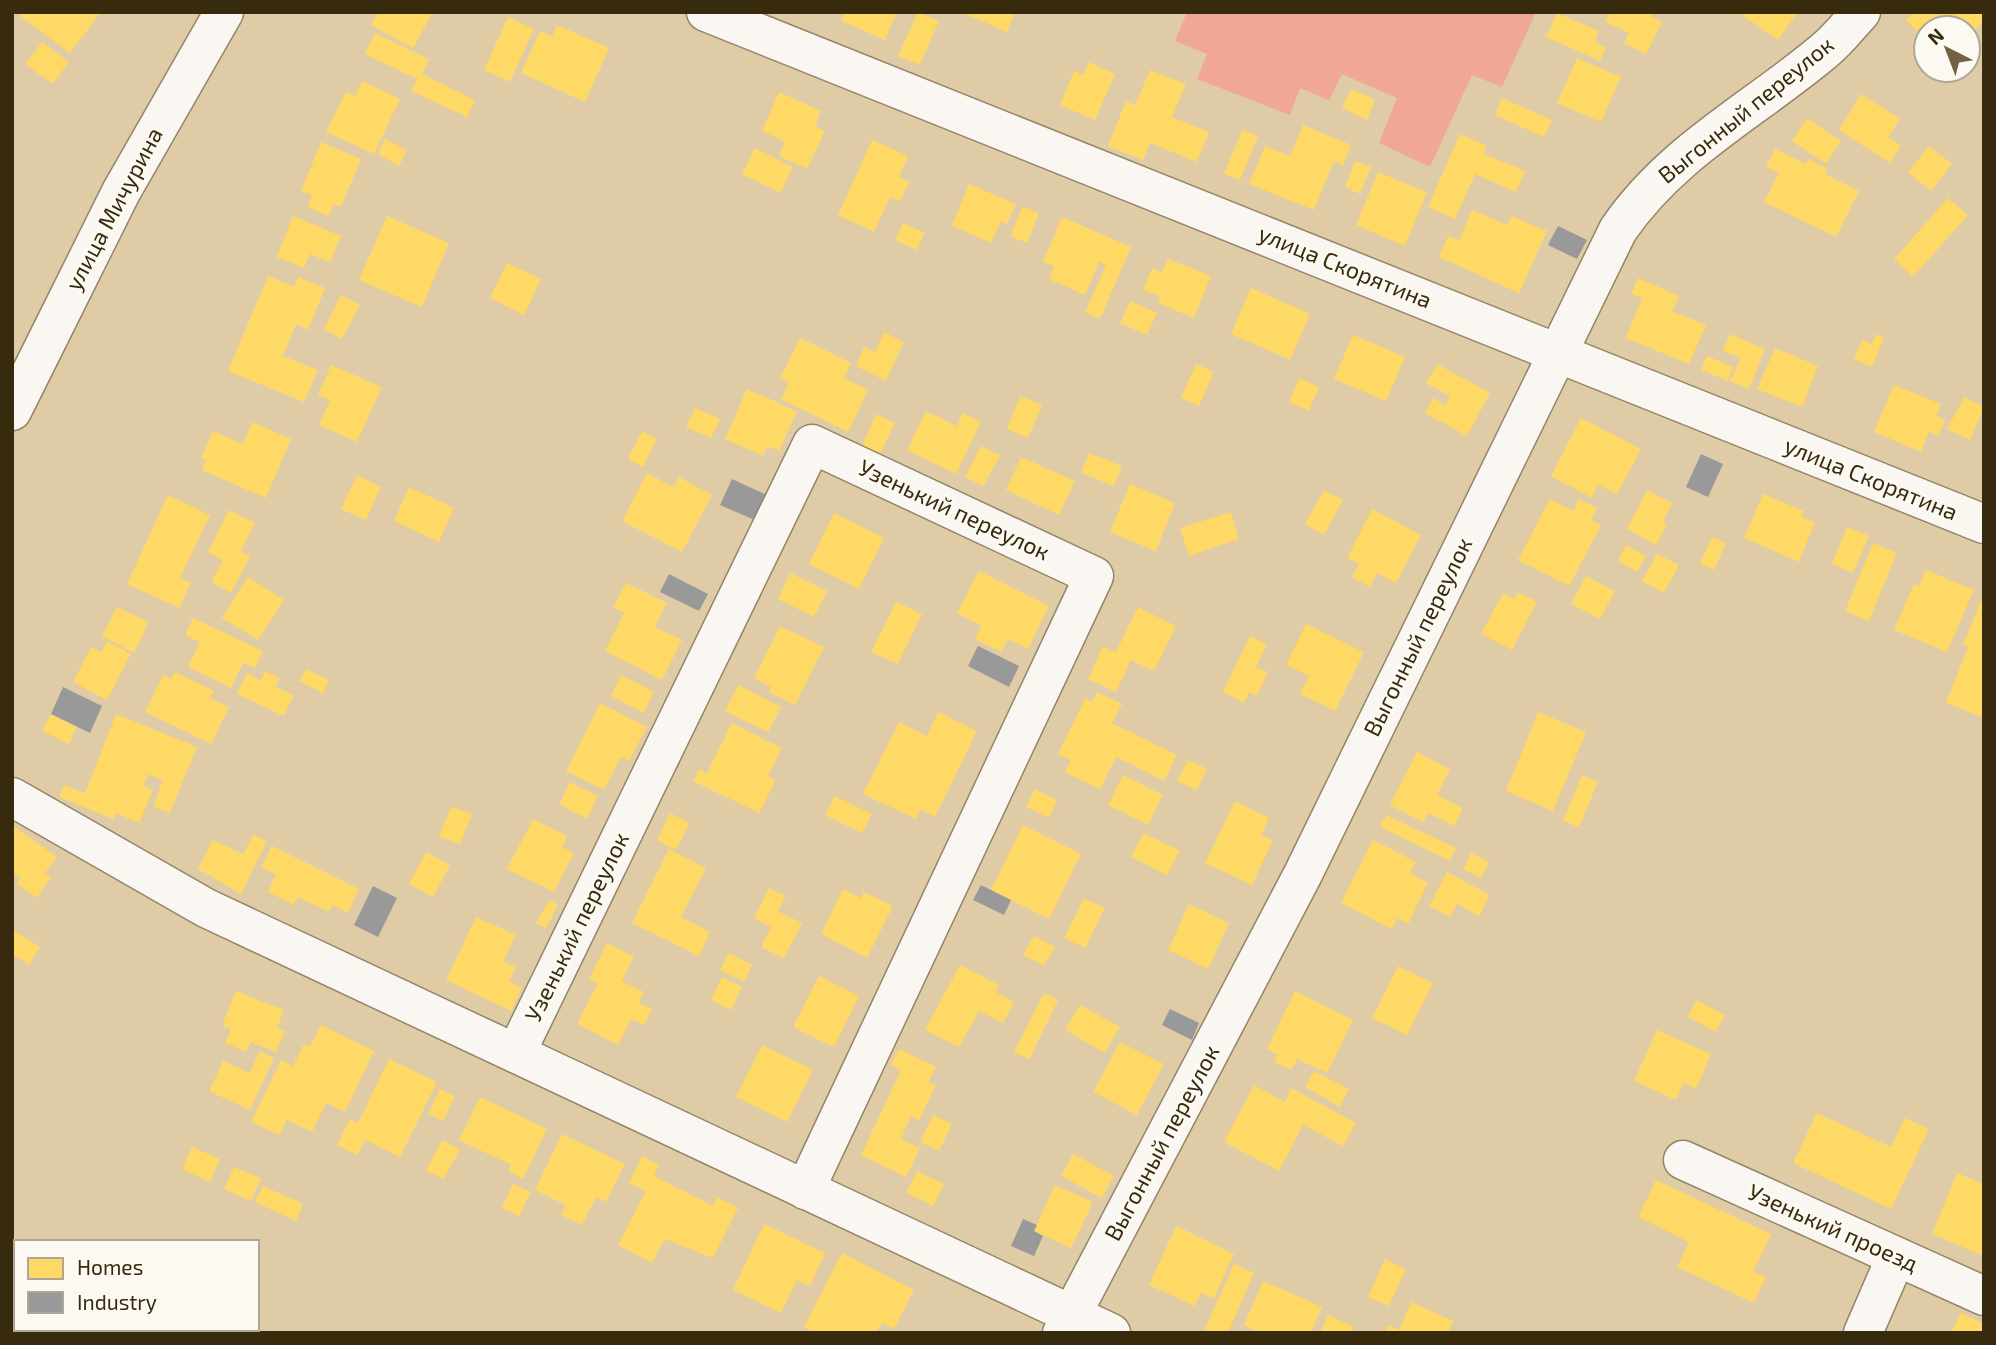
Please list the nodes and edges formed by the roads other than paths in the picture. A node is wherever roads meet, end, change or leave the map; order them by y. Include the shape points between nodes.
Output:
1 (224, 12) edge
2 (706, 12) edge
3 (1861, 12) edge
4 (1558, 351) junction
5 (12, 411) edge
6 (1984, 524) edge
7 (12, 797) edge
8 (516, 1053) junction
9 (1684, 1160) dead end
10 (805, 1190) junction
11 (1896, 1257) junction
12 (1984, 1296) edge
13 (1067, 1324) edge
14 (1111, 1333) edge
15 (1863, 1333) edge

1 - 5 street, улица Мичурина via 121,192
2 - 4 street, улица Скорятина
3 - 4 street, Выгонный переулок via 1827,49 1691,152 1638,201 1618,230
4 - 6 street, улица Скорятина
4 - 13 street, Выгонный переулок via 1303,874
7 - 8 street via 206,908
8 - 10 street
8 - 10 street, Узенький переулок via 812,444 1094,576
9 - 11 street, Узенький проезд
10 - 13 street
11 - 12 street, Узенький проезд
11 - 15 street
13 - 14 street

